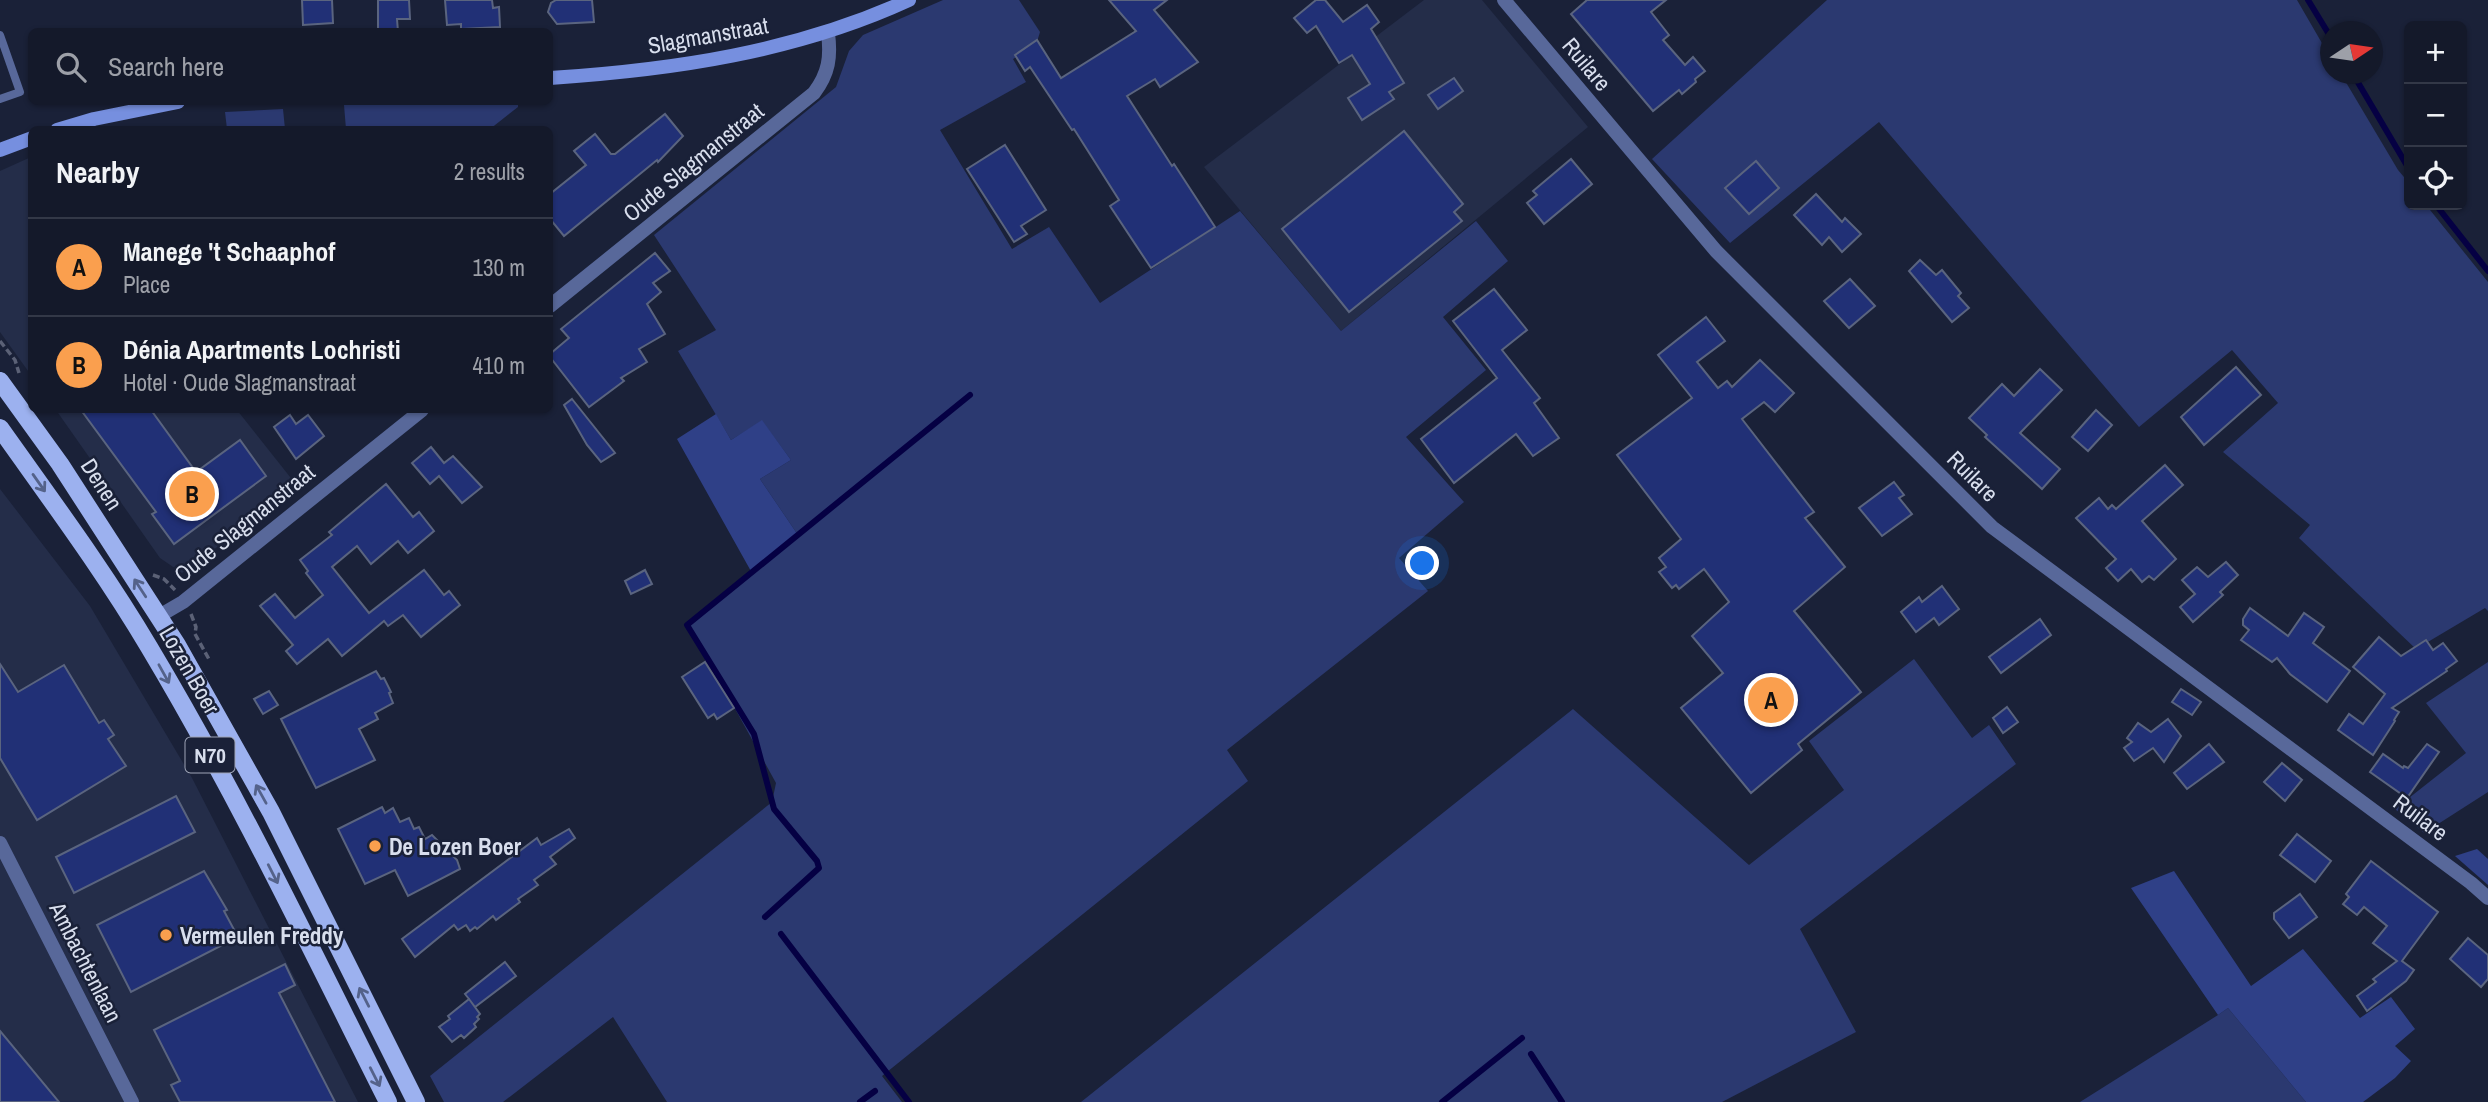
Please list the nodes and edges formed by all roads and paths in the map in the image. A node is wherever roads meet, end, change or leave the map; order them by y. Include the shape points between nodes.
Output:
1 (909, 0) edge
2 (1504, 0) edge
3 (828, 33) junction
4 (0, 36) edge
5 (553, 78) edge
6 (0, 99) edge
7 (163, 105) edge
8 (70, 126) edge
9 (28, 140) edge
10 (0, 150) edge
11 (553, 304) edge
12 (0, 341) edge
13 (0, 381) edge
14 (22, 382) dead end
15 (418, 413) edge
16 (0, 428) edge
17 (159, 616) junction
18 (0, 843) edge
19 (2488, 898) edge
20 (132, 1102) edge
21 (388, 1102) edge
22 (416, 1102) edge

1 - 3 main road, Slagmanstraat
2 - 19 street, Ruilare via 1716,251 1992,527
3 - 5 main road, Slagmanstraat via 674,67
3 - 11 street, Oude Slagmanstraat via 828,69 814,93
4 - 6 lane via 20,92
7 - 8 main road
9 - 10 main road
12 - 14 path via 15,360
17 -> 13 main road, Denen / N70
15 - 17 street, Oude Slagmanstraat via 183,602
16 -> 21 main road, Lozen Boer / N70 via 148,645 246,821
22 -> 17 main road, Lozen Boer / N70 via 271,811
18 - 20 street, Ambachtenlaan

